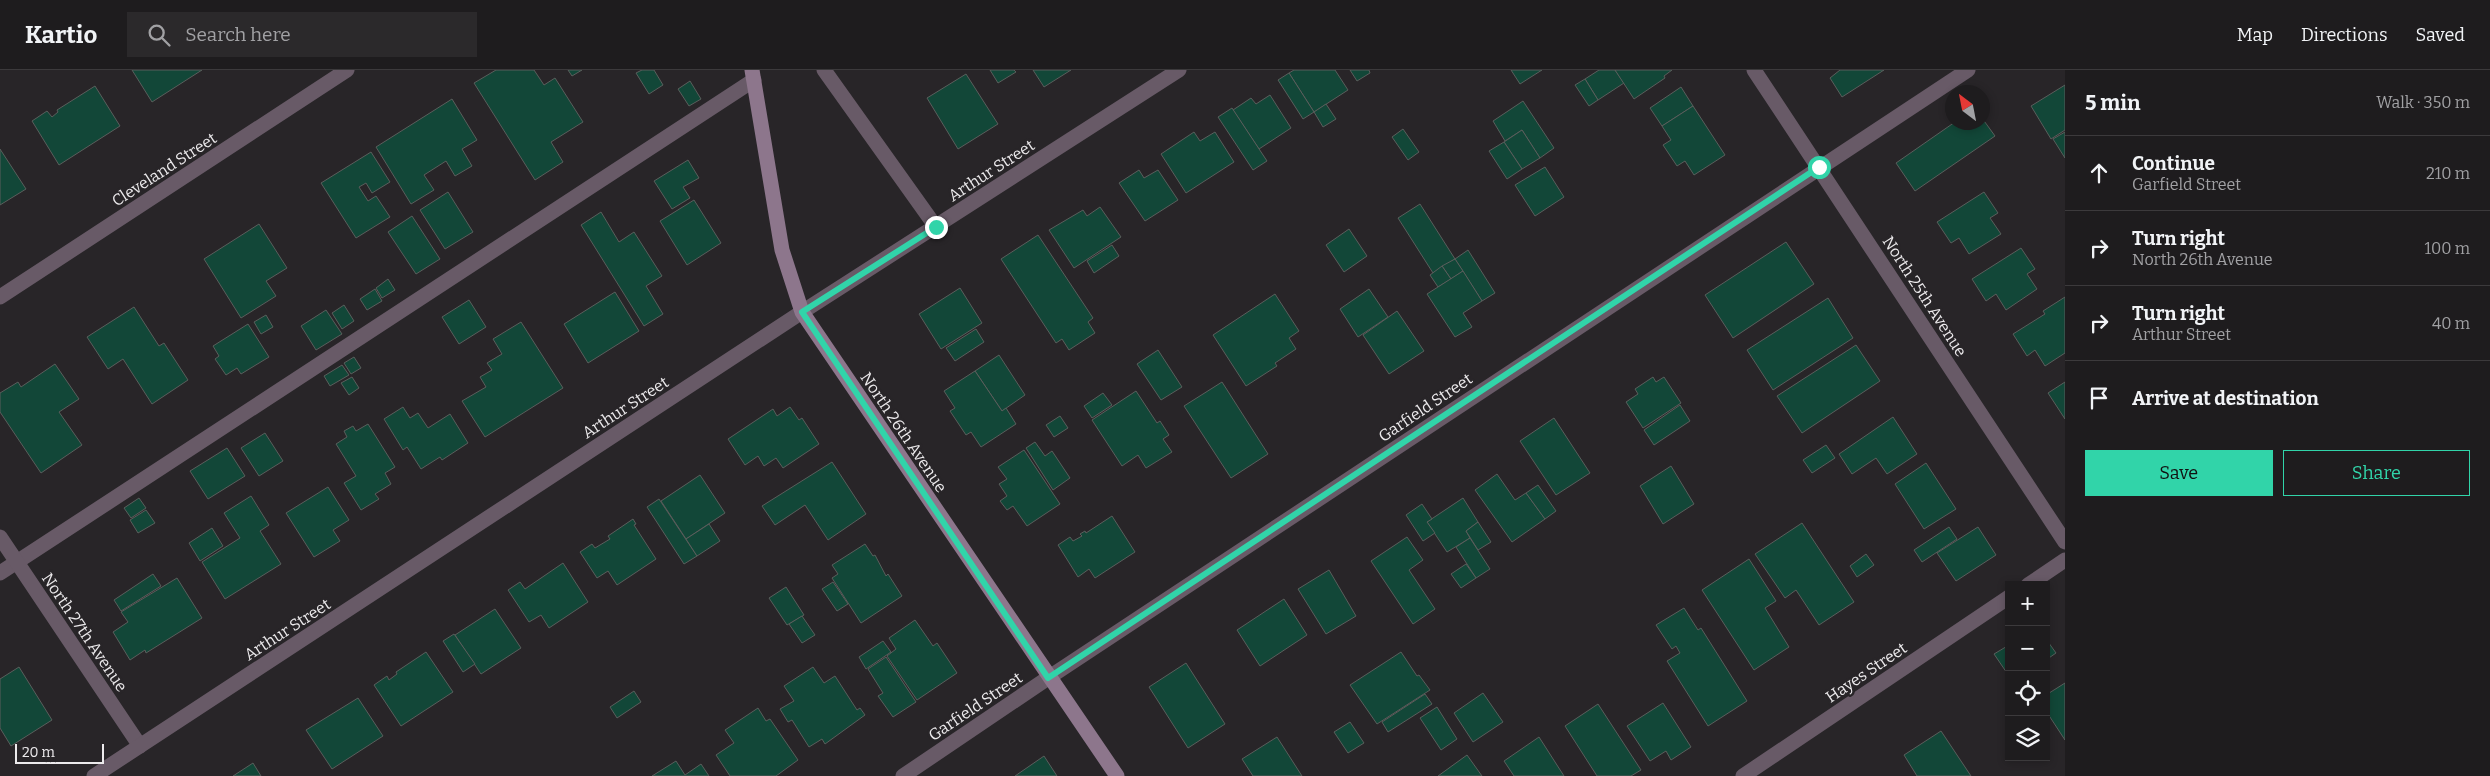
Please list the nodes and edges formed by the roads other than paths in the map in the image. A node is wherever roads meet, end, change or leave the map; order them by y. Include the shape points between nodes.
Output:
1 (347, 70) edge
2 (824, 70) edge
3 (1179, 70) edge
4 (1754, 70) edge
5 (1968, 70) edge
6 (753, 75) edge
7 (1819, 167) junction
8 (936, 227) junction
9 (0, 297) edge
10 (802, 312) junction
11 (0, 537) edge
12 (2065, 542) edge
13 (2065, 560) edge
14 (17, 562) junction
15 (0, 573) edge
16 (2034, 581) edge
17 (2005, 600) edge
18 (1048, 678) junction
19 (140, 746) junction
20 (94, 776) edge
21 (904, 776) edge
22 (1117, 776) edge
23 (1743, 776) edge

1 - 9 street, Cleveland Street
2 - 8 street
3 - 8 street, Arthur Street
4 - 7 street, North 25th Avenue
5 - 7 street, Garfield Street
6 - 10 street, North 26th Avenue via 782,250
6 - 14 street
7 - 12 street, North 25th Avenue
7 - 18 street, Garfield Street
8 - 10 street, Arthur Street
10 - 18 street, North 26th Avenue
10 - 19 street, Arthur Street
11 - 14 street, North 27th Avenue
13 - 16 street
14 - 15 street
14 - 19 street, North 27th Avenue
17 - 23 street, Hayes Street
18 - 21 street, Garfield Street
18 - 22 street, North 26th Avenue
19 - 20 street, Arthur Street

